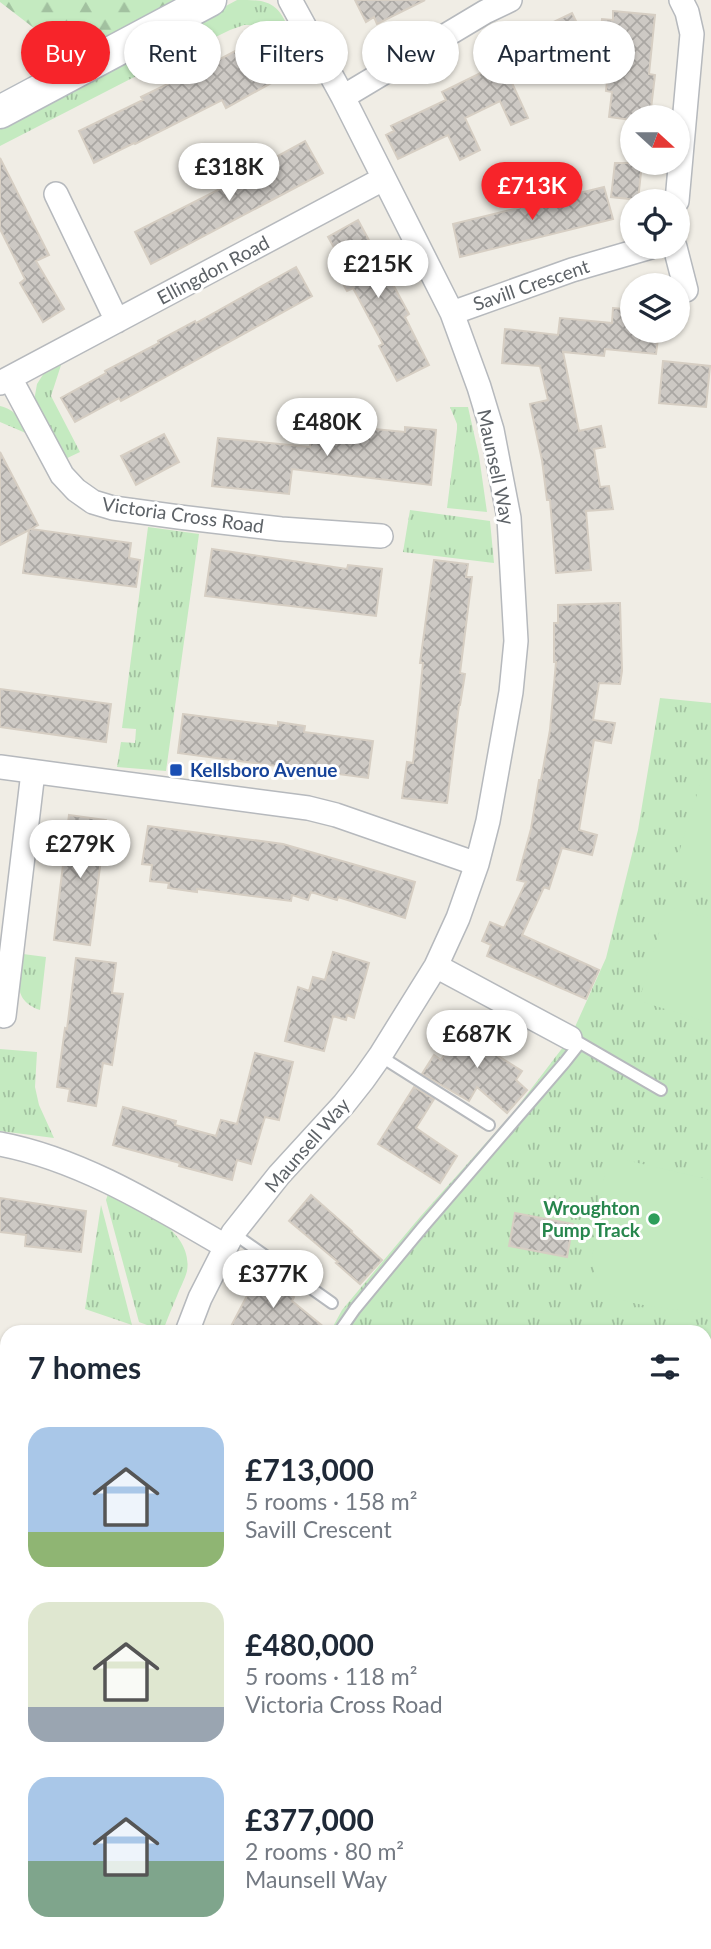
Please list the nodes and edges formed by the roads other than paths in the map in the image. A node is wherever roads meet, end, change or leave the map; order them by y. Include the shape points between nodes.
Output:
1 (210, 0) edge
2 (290, 0) edge
3 (510, 0) edge
4 (681, 0) edge
5 (343, 97) junction
6 (0, 113) edge
7 (383, 179) junction
8 (678, 189) edge
9 (56, 194) dead end
10 (620, 256) edge
11 (452, 313) junction
12 (117, 321) junction
13 (5, 381) edge
14 (381, 536) dead end
15 (0, 767) edge
16 (33, 772) junction
17 (477, 864) junction
18 (436, 966) junction
19 (4, 1016) dead end
20 (575, 1041) junction
21 (380, 1056) junction
22 (661, 1090) dead end
23 (489, 1125) dead end
24 (0, 1144) edge
25 (229, 1240) junction
26 (332, 1303) dead end
27 (190, 1325) edge
28 (344, 1325) edge

1 - 6 main road
2 - 5 street, Maunsell Way
3 - 5 street
4 - 8 street via 691,22 692,48
5 - 7 street, Maunsell Way
7 - 11 street, Maunsell Way
7 - 12 street, Ellingdon Road
9 - 12 street
10 - 11 street, Savill Crescent
11 - 17 street, Maunsell Way via 492,430 509,518 515,609 512,692
12 - 13 street, Ellingdon Road
13 - 14 street, Victoria Cross Road via 62,475 93,502 179,517
15 - 16 street
16 - 17 street via 307,808
16 - 19 street
17 - 18 street, Maunsell Way
18 - 20 street
18 - 21 street, Maunsell Way
20 - 22 lane
20 - 28 lane
21 - 23 lane
21 - 25 street, Maunsell Way
24 - 25 street via 73,1167
25 - 26 lane
25 - 27 street, Maunsell Way

